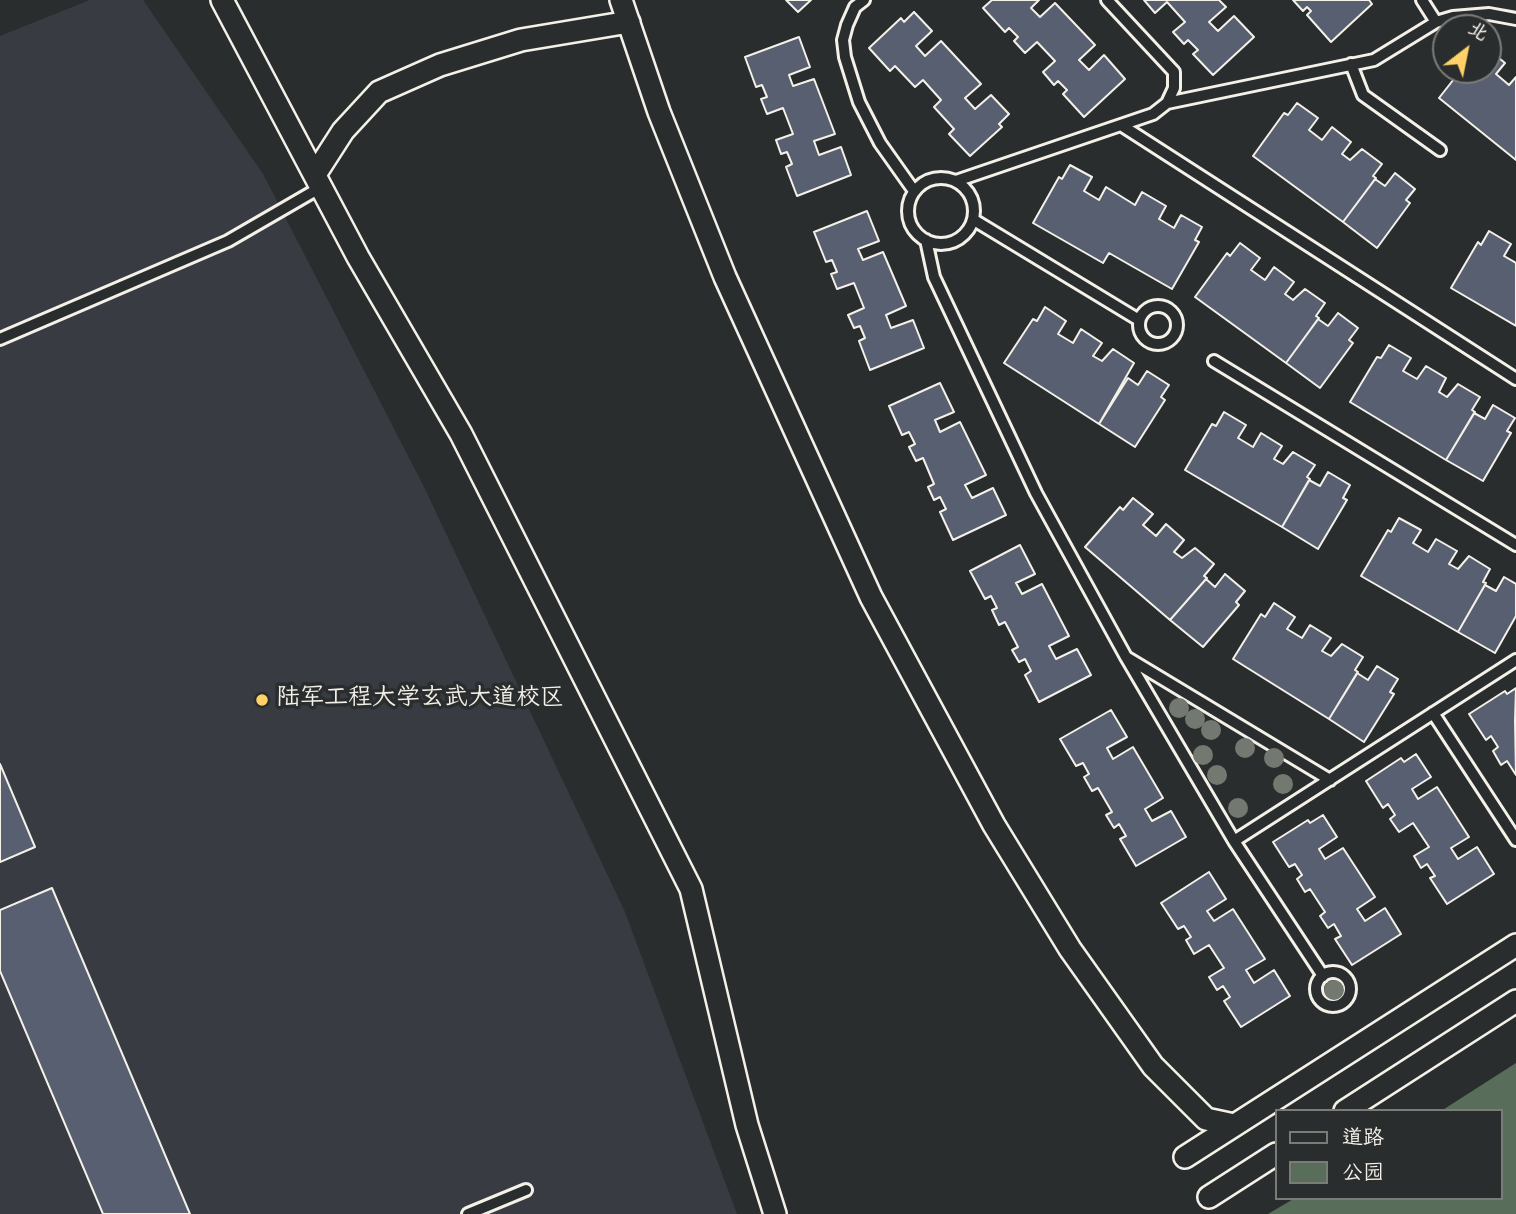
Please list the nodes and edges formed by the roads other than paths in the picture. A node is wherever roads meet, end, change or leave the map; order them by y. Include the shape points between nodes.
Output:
1 (222, 0) edge
2 (621, 0) edge
3 (863, 0) edge
4 (1107, 0) edge
5 (1422, 0) edge
6 (1432, 16) edge
7 (629, 22) junction
8 (1432, 24) edge
9 (1351, 64) junction
10 (1167, 103) junction
11 (1121, 125) junction
12 (1440, 150) dead end
13 (319, 180) junction
14 (956, 181) junction
15 (914, 191) junction
16 (974, 220) junction
17 (926, 240) junction
18 (1139, 320) dead end
19 (0, 339) edge
20 (1214, 362) dead end
21 (1516, 379) edge
22 (1516, 545) edge
23 (1126, 657) junction
24 (1516, 660) edge
25 (1433, 713) junction
26 (1330, 780) junction
27 (1516, 840) edge
28 (1234, 841) junction
29 (1516, 945) edge
30 (1323, 976) dead end
31 (1516, 1001) edge
32 (1348, 1109) edge
33 (1234, 1125) junction
34 (1274, 1155) edge
35 (1185, 1157) dead end
36 (526, 1190) dead end
37 (1209, 1197) dead end
38 (468, 1214) edge
39 (775, 1214) edge

1 - 13 street
2 - 7 street
3 - 15 lane via 847,25 845,57 859,102
4 - 10 lane via 1174,72 1174,88
5 - 6 lane
7 - 13 street via 521,40 440,65 379,92 343,131
7 - 33 street via 659,112 736,302 871,597 994,825 1070,949 1153,1066 1206,1119
8 - 9 lane via 1374,60
9 - 10 lane
9 - 12 lane via 1363,95
10 - 11 lane via 1153,114
11 - 14 lane
11 - 21 lane
13 - 19 lane via 228,241
13 - 39 street via 358,257 461,434 691,889 747,1125
14 - 15 lane via 933,178
14 - 16 lane via 972,197
15 - 17 lane via 908,213 917,234
16 - 17 lane via 960,239 937,244
16 - 18 lane
17 - 23 lane via 933,277 1036,493
20 - 22 lane
23 - 26 lane
23 - 28 lane
24 - 25 lane
25 - 26 lane
25 - 27 lane
26 - 28 lane
28 - 30 lane
29 - 33 street
31 - 32 street
33 - 35 street
34 - 37 street
36 - 38 lane

